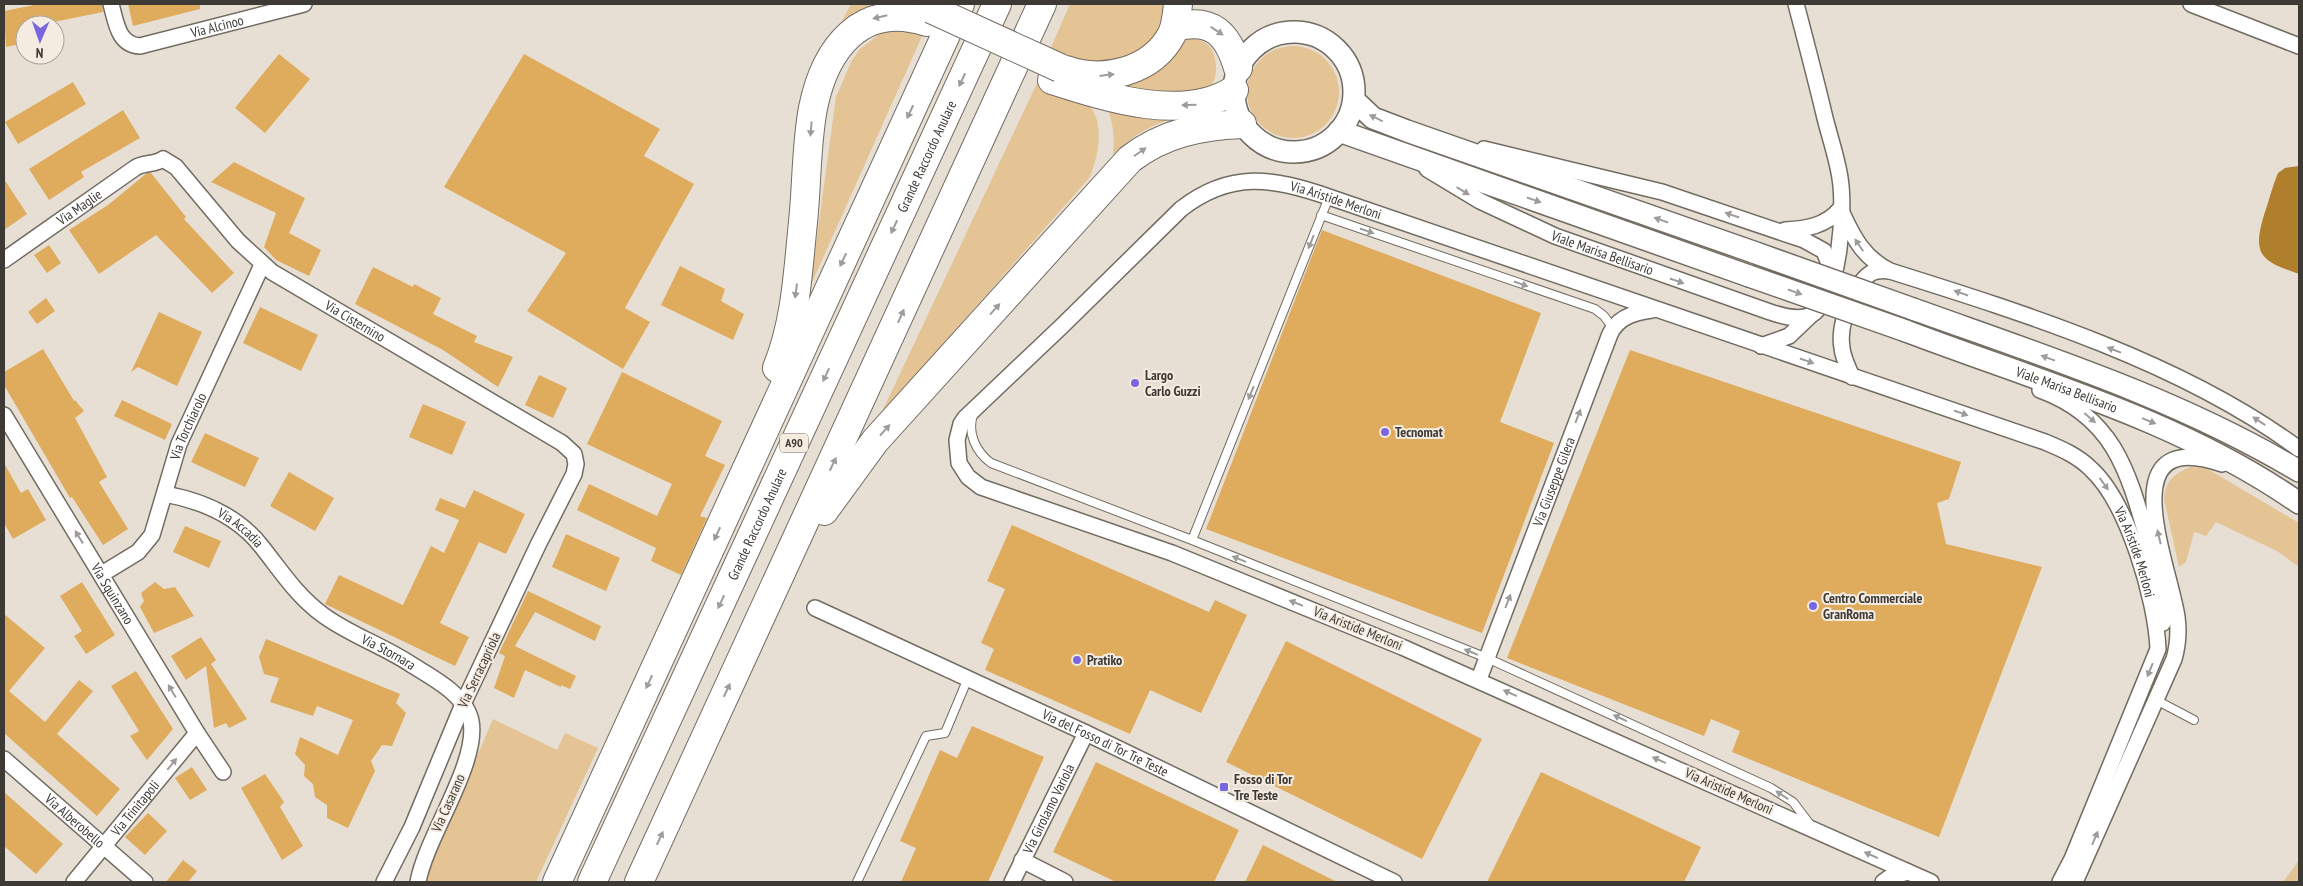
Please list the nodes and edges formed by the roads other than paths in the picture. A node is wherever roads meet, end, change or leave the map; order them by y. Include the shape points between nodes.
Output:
1 (112, 4) edge
2 (304, 4) edge
3 (960, 4) edge
4 (997, 4) edge
5 (1042, 4) edge
6 (1796, 4) edge
7 (2191, 4) edge
8 (927, 12) edge
9 (1176, 15) edge
10 (2299, 46) edge
11 (1056, 74) junction
12 (1236, 79) junction
13 (1354, 100) junction
14 (1242, 124) junction
15 (1339, 131) junction
16 (1407, 132) junction
17 (1391, 148) junction
18 (158, 163) joint
19 (1329, 197) junction
20 (1840, 209) junction
21 (1321, 215) junction
22 (1778, 231) junction
23 (1495, 255) junction
24 (4, 260) edge
25 (262, 265) junction
26 (1890, 271) junction
27 (1490, 273) junction
28 (1833, 274) junction
29 (1654, 309) junction
30 (1812, 314) junction
31 (1613, 328) junction
32 (1913, 334) junction
33 (1761, 346) junction
34 (1852, 377) junction
35 (976, 406) junction
36 (4, 415) edge
37 (2299, 449) edge
38 (576, 459) joint
39 (2299, 471) edge
40 (2268, 482) junction
41 (165, 494) junction
42 (734, 495) junction
43 (2299, 503) edge
44 (1192, 540) junction
45 (783, 567) junction
46 (102, 574) junction
47 (296, 591) joint
48 (815, 608) dead end
49 (2158, 649) junction
50 (1487, 658) junction
51 (968, 678) junction
52 (1479, 679) junction
53 (2156, 700) junction
54 (463, 704) junction
55 (2194, 720) dead end
56 (471, 722) joint
57 (197, 733) junction
58 (1086, 733) junction
59 (4, 758) edge
60 (223, 772) dead end
61 (1815, 830) junction
62 (104, 847) junction
63 (1022, 860) junction
64 (1908, 872) junction
65 (74, 882) edge
66 (145, 882) edge
67 (384, 882) edge
68 (418, 882) edge
69 (557, 882) edge
70 (592, 882) edge
71 (639, 882) edge
72 (857, 882) edge
73 (1012, 882) edge
74 (1065, 882) edge
75 (1394, 882) edge
76 (1883, 882) edge
77 (1931, 882) edge
78 (2060, 882) edge
79 (2075, 882) edge

1 - 2 street, Via Alcinoo via 119,31 129,44 145,45
3 -> 42 highway
4 -> 70 highway, Grande Raccordo Anulare / A90
45 -> 5 highway via 853,422
6 - 20 street via 1838,169
7 - 10 street
8 - 11 highway, bridge
8 -> 42 highway via 868,20 841,42 824,69 813,110 792,317 782,355 752,424
11 -> 9 highway via 1088,76 1126,72 1139,66 1169,39
9 -> 12 highway via 1194,24 1216,29 1226,38 1232,47
12 -> 11 highway via 1211,102 1165,105 1123,100
12 - 13 main road via 1248,53 1267,38 1289,32 1313,35 1333,46 1348,65
12 - 14 main road via 1235,108
13 - 15 main road
16 -> 13 main road, Viale Marisa Bellisario via 1374,118
14 - 15 main road via 1264,144 1292,152 1316,148
45 -> 14 highway via 875,442 1118,170 1144,149 1170,136 1203,127
15 - 17 main road, Viale Marisa Bellisario
22 -> 16 street, Viale Marisa Bellisario via 1643,187
39 -> 16 main road, Viale Marisa Bellisario, bridge via 2167,403 1756,253
17 -> 30 street, Viale Marisa Bellisario via 1480,201 1555,236 1770,312 1795,318
17 -> 32 main road, Viale Marisa Bellisario, bridge
18 - 24 street, Via Maglie via 145,163 135,168
18 - 25 street, Via Cisternino via 163,158 176,167
19 - 21 lane
19 - 23 street, Via Aristide Merloni
19 - 35 street, Via Aristide Merloni via 1292,185 1261,180 1240,181 1203,194 1169,220
20 - 22 street, Viale Marisa Bellisario via 1816,226
26 -> 20 street via 1876,264 1862,250
20 - 28 street via 1838,255
21 -> 27 lane
21 -> 44 lane
22 - 28 street, Viale Marisa Bellisario via 1820,248 1827,255
23 - 27 lane
23 - 29 street, Via Aristide Merloni
25 - 38 street, Via Cisternino via 562,443
25 - 41 street, Via Torchiarolo via 179,444
26 - 34 street via 1880,270 1868,275 1849,308 1841,338
37 -> 26 street via 2234,406 2156,367 2031,318
27 -> 31 lane via 1595,309
28 - 30 street via 1824,300
29 - 31 street via 1630,315
29 - 33 street, Via Aristide Merloni
30 - 33 street via 1789,336
50 -> 31 street, Via Giuseppe Gilera
32 -> 40 main road, Viale Marisa Bellisario via 2144,419 2188,438
32 -> 49 street via 1957,359 2065,401 2092,419 2108,439 2123,462 2134,491 2160,590 2164,614
33 -> 34 street, Via Aristide Merloni
34 -> 49 street, Via Aristide Merloni via 2045,442 2073,455 2092,470 2115,502 2140,562 2154,612
35 - 44 lane, Via Aristide Merloni via 971,425 973,437 981,455 991,464
52 -> 35 street, Via Aristide Merloni via 1217,570 981,487 962,470 957,440 961,424
46 -> 36 street, Via Squinzano
38 - 54 street, Via Serracapriola via 572,478
40 - 43 main road, Viale Marisa Bellisario
53 -> 40 street via 2174,659 2178,637 2178,619 2153,508 2153,489 2158,474 2173,462 2196,458 2223,464
41 - 46 street, Via Torchiarolo via 154,530 143,547
41 - 47 street, Via Accadia via 213,508 240,525 262,546
42 -> 69 highway
50 -> 44 lane, Via Aristide Merloni
71 -> 45 highway
57 -> 46 street, Via Squinzano
47 - 54 street, Via Stornara via 322,615 400,657 442,684
48 - 51 street, Via del Fosso di Tor Tre Teste
49 -> 78 street, Via Aristide Merloni via 2072,860
50 - 52 street, Via Giuseppe Gilera
61 -> 50 lane, Via Aristide Merloni via 1793,802 1771,788
51 - 58 street, Via del Fosso di Tor Tre Teste
51 - 72 lane via 945,732 926,736
61 -> 52 street, Via Aristide Merloni
53 - 55 lane
79 -> 53 street
54 - 56 street, Via Stornara
54 - 67 street, Via Serracapriola via 412,827
56 - 68 street, Via Casarano via 464,766 428,849
57 - 60 street, Via Squinzano
62 -> 57 street, Via Trinitapoli
58 - 63 street, Via Girolamo Variola
58 - 75 street, Via del Fosso di Tor Tre Teste
59 - 62 street, Via Alberobello
64 -> 61 street, Via Aristide Merloni
62 - 65 street, Via Trinitapoli
62 - 66 street, Via Alberobello
63 - 73 street, Via Girolamo Variola
63 - 74 street
64 - 76 street
64 - 77 street, Via Aristide Merloni

